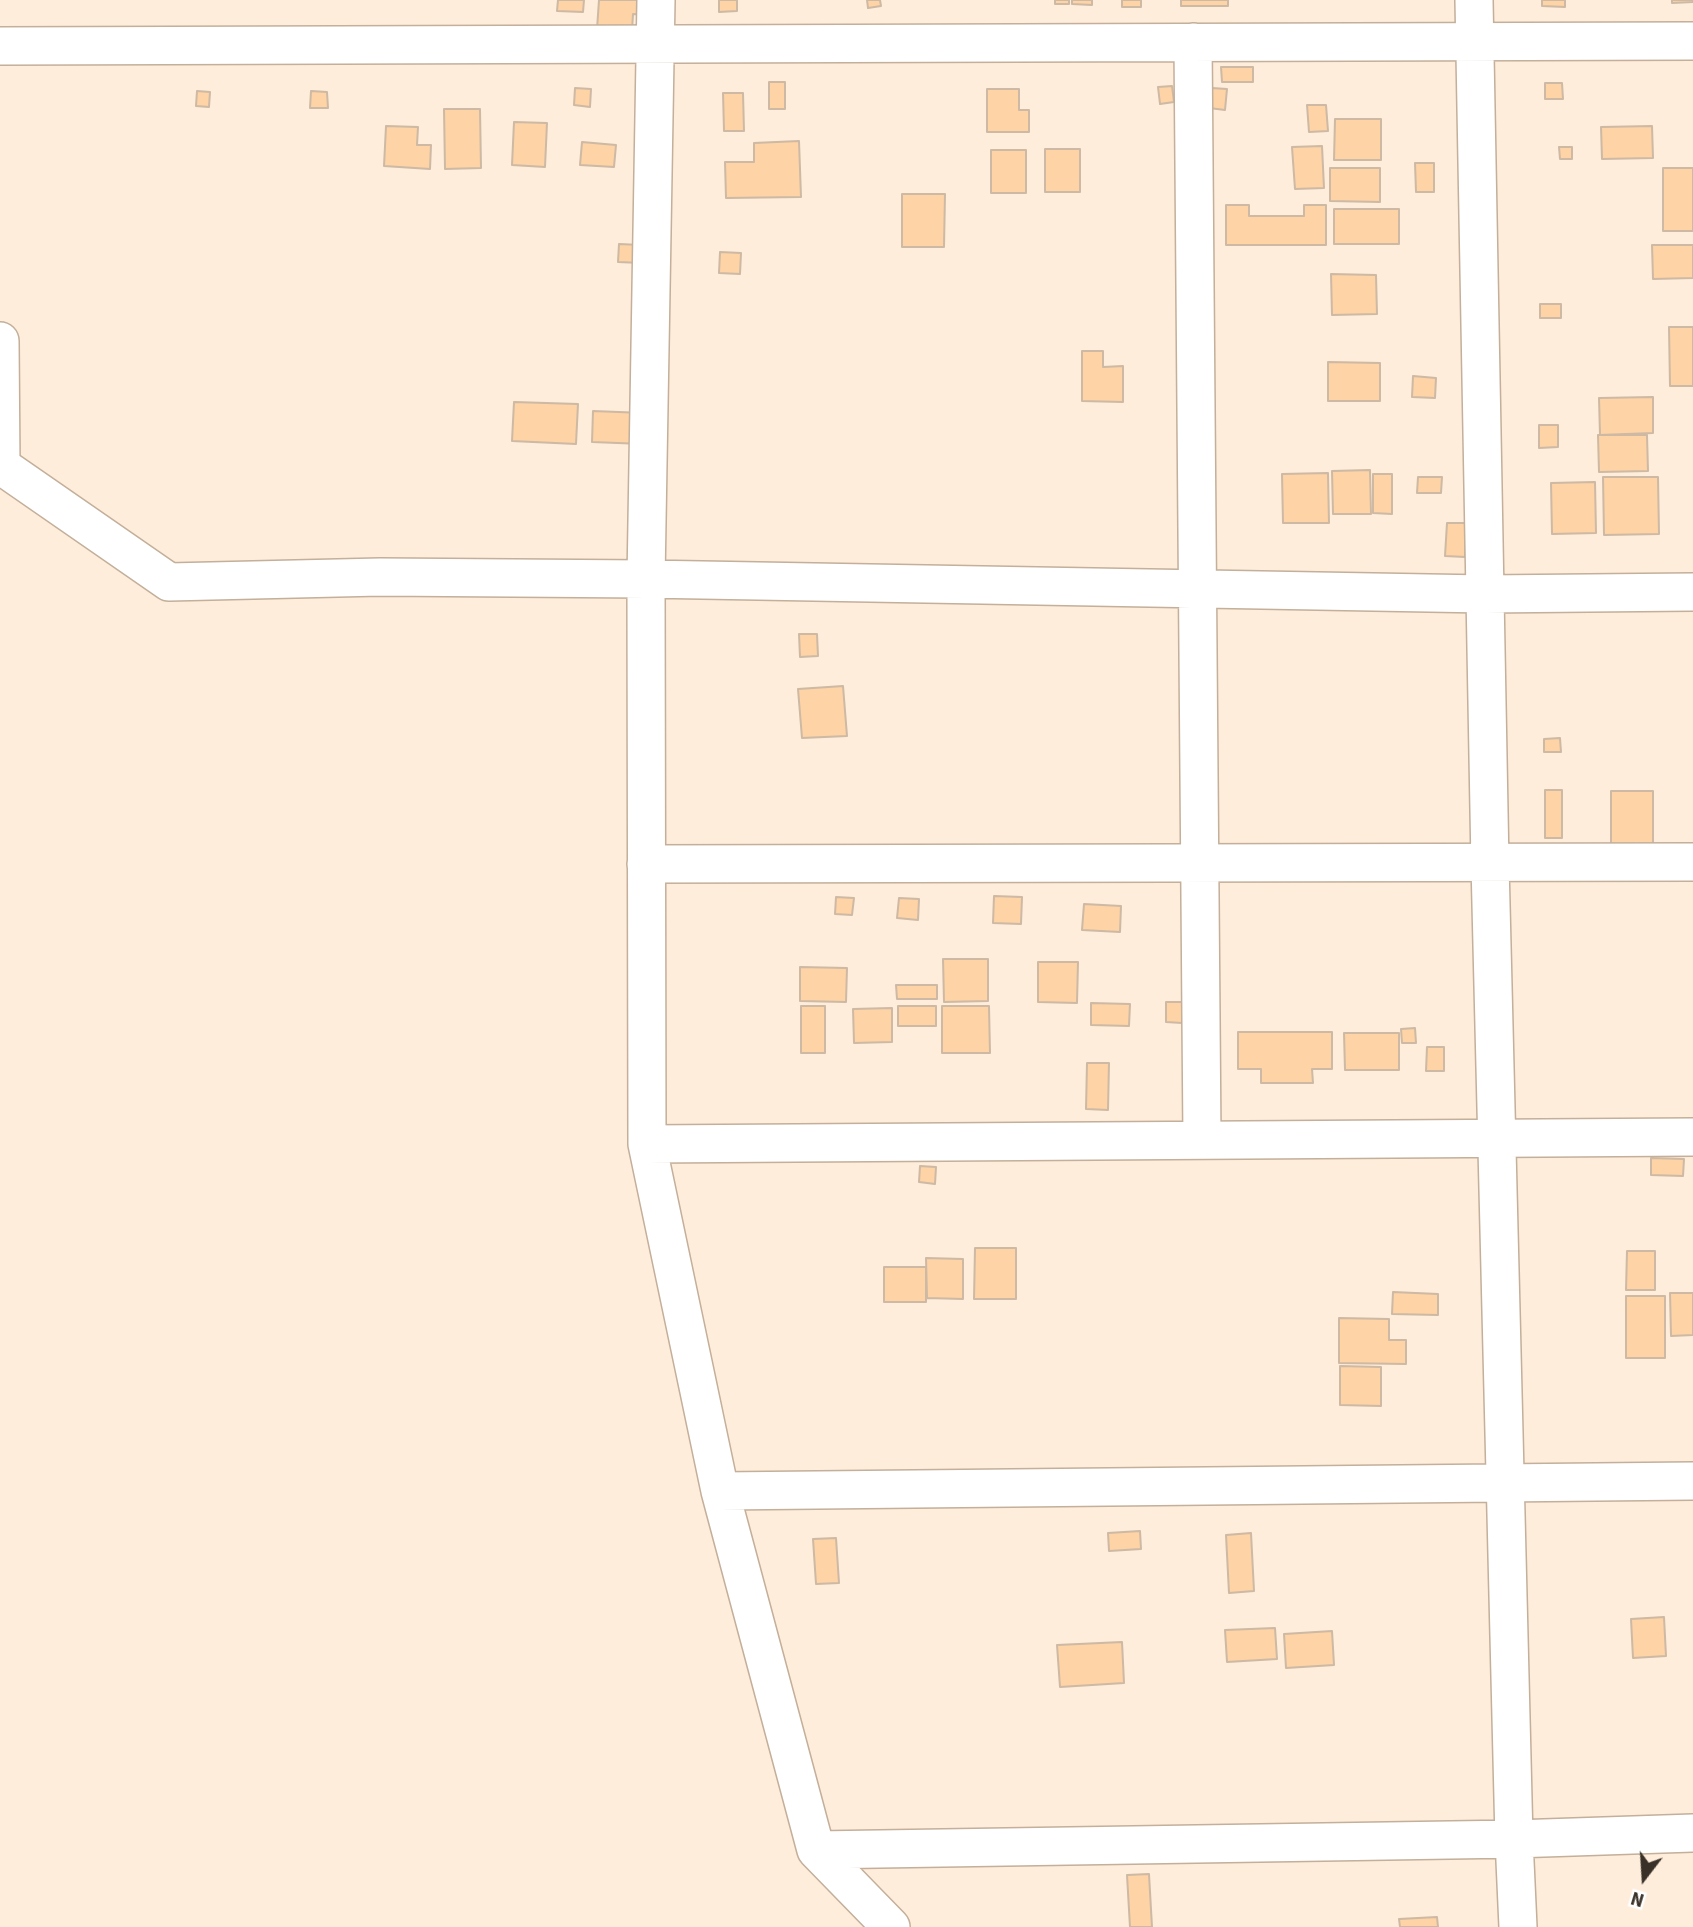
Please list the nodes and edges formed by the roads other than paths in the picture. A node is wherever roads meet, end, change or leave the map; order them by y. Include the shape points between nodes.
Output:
1 (656, 0) edge
2 (1474, 0) edge
3 (1474, 41) junction
4 (1693, 41) edge
5 (1193, 42) junction
6 (656, 43) junction
7 (0, 46) edge
8 (0, 341) edge
9 (1, 466) edge
10 (646, 579) junction
11 (1196, 589) junction
12 (1693, 592) edge
13 (1485, 594) junction
14 (1693, 862) edge
15 (646, 864) junction
16 (1201, 864) junction
17 (1490, 864) junction
18 (1693, 1137) edge
19 (1496, 1138) junction
20 (1202, 1140) junction
21 (647, 1144) junction
22 (1693, 1481) edge
23 (1505, 1483) junction
24 (720, 1491) junction
25 (1693, 1833) edge
26 (1514, 1839) junction
27 (816, 1850) junction
28 (891, 1927) edge
29 (1518, 1927) edge

1 - 6 street
2 - 3 street
3 - 4 street
3 - 5 street
3 - 13 street
5 - 6 street
5 - 11 street
6 - 7 street
6 - 10 street
8 - 9 street
9 - 10 street via 169,582 380,577
10 - 11 street
10 - 15 street
11 - 13 street
11 - 16 street
12 - 13 street
13 - 17 street
14 - 17 street
15 - 16 street
15 - 21 street
16 - 17 street
16 - 20 street
17 - 19 street
18 - 19 street
19 - 20 street
19 - 23 street
20 - 21 street
21 - 24 street
22 - 23 street
23 - 24 street
23 - 26 street
24 - 27 street
25 - 26 street
26 - 27 street
26 - 29 street
27 - 28 street

